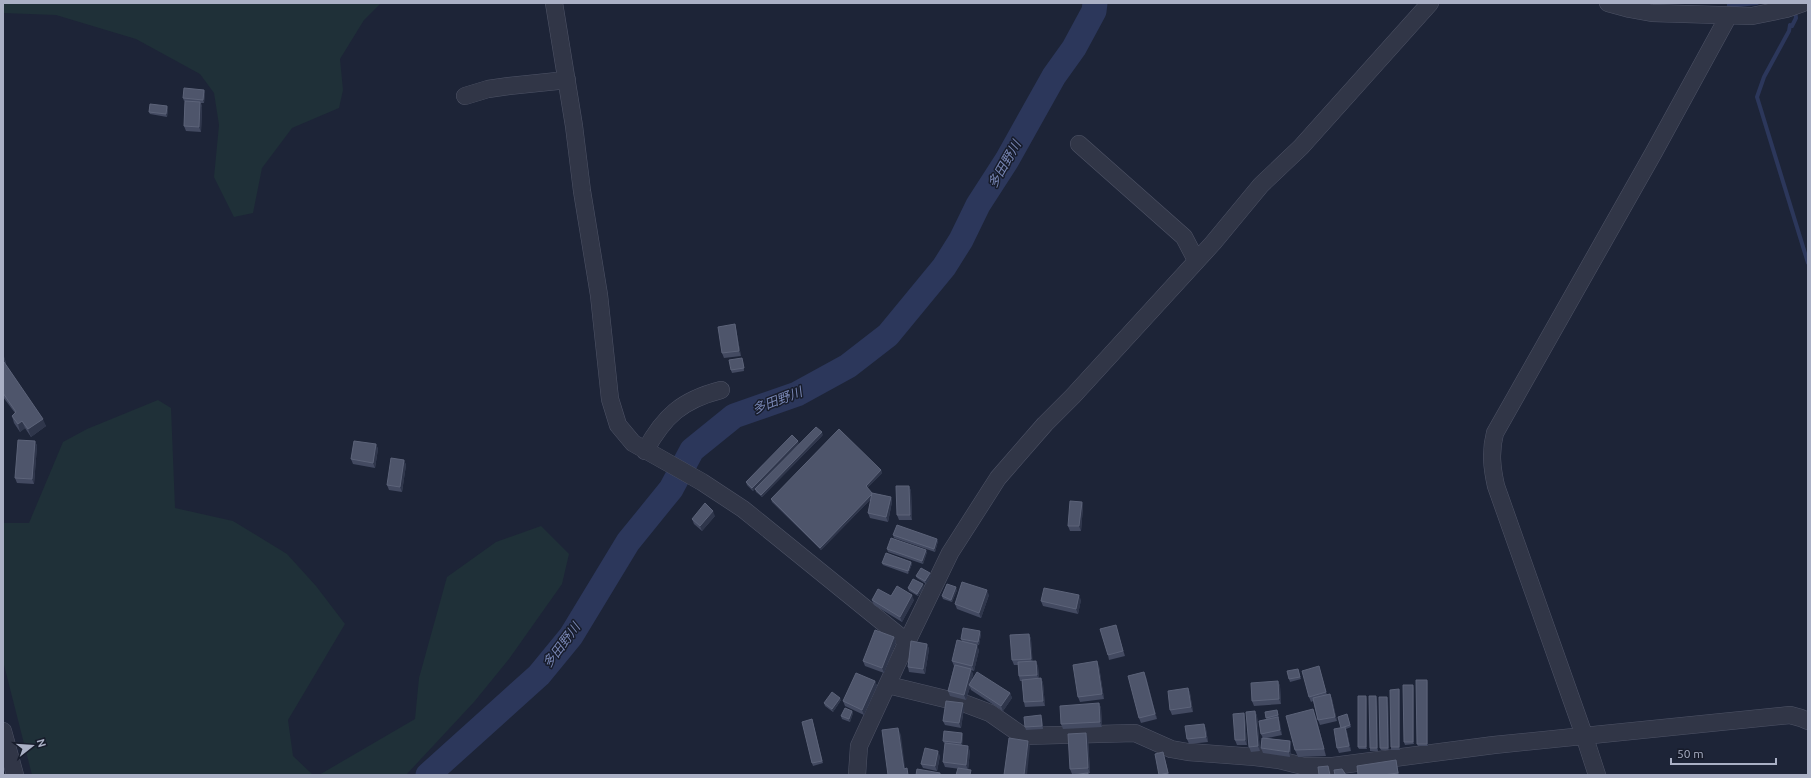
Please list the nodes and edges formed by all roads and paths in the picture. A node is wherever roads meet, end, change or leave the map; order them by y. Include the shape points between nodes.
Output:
1 (554, 3) edge
2 (1430, 3) edge
3 (1608, 3) edge
4 (1803, 3) edge
5 (1729, 15) junction
6 (567, 80) junction
7 (465, 96) dead end
8 (1079, 144) dead end
9 (1196, 260) junction
10 (721, 390) dead end
11 (648, 453) junction
12 (907, 642) junction
13 (888, 685) junction
14 (1808, 721) edge
15 (3, 730) edge
16 (1584, 735) junction
17 (1304, 771) edge
18 (15, 775) edge
19 (857, 775) edge
20 (1597, 775) edge

1 - 6 street
2 - 9 street
3 - 5 street via 1652,13
4 - 5 street via 1752,16
5 - 16 street via 1495,433 1492,443 1496,486
6 - 7 street via 488,89
6 - 11 street via 599,295 610,399 618,425 633,443
8 - 9 street via 1184,237
9 - 12 street via 998,478 950,553
10 - 11 street via 693,400 669,416 653,437
11 - 12 street via 702,482 744,509
12 - 13 street
13 - 17 street via 966,704 990,713 1023,736 1135,733 1171,749 1278,760
13 - 19 street via 859,746
14 - 16 street via 1790,715
15 - 18 street
16 - 17 street
16 - 20 street

